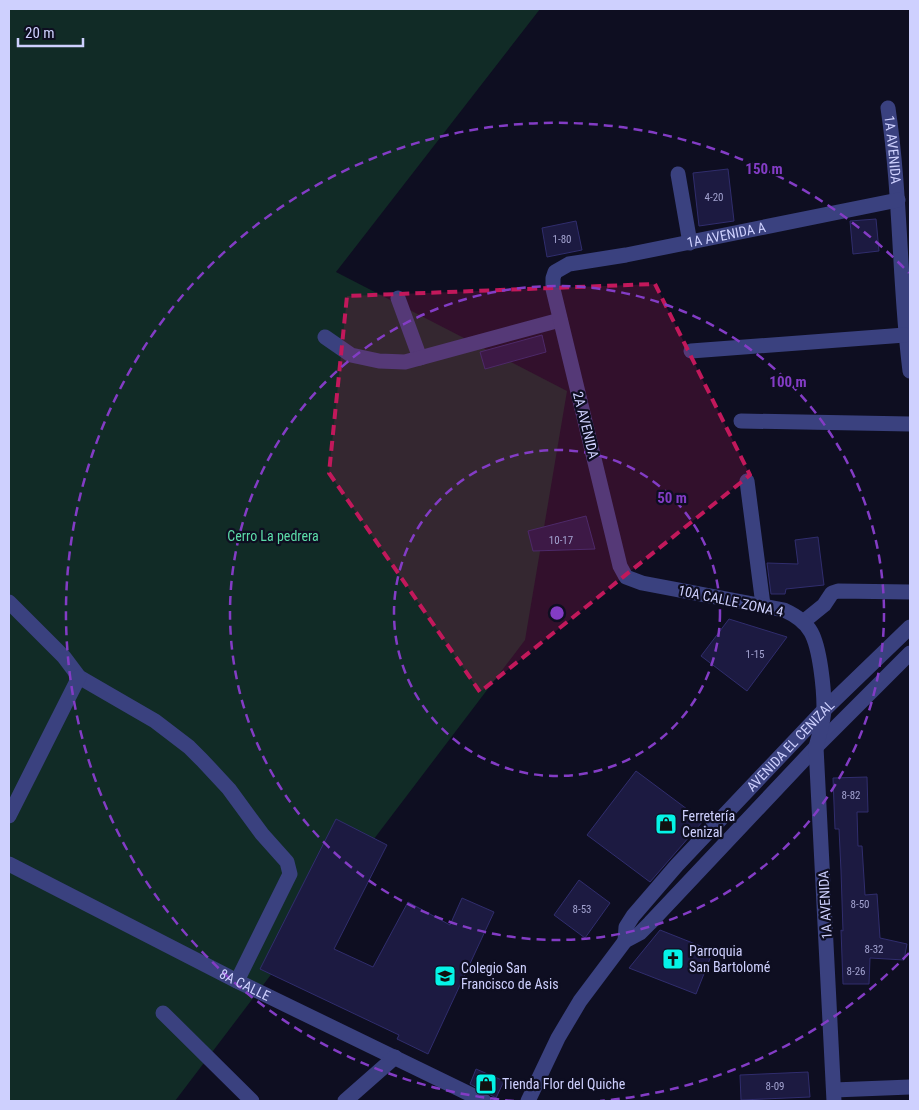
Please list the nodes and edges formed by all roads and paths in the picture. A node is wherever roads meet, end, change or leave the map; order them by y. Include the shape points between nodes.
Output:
1 (888, 108) dead end
2 (678, 174) dead end
3 (898, 200) junction
4 (690, 243) junction
5 (555, 272) joint
6 (398, 298) dead end
7 (560, 320) junction
8 (905, 335) junction
9 (325, 336) dead end
10 (691, 351) dead end
11 (420, 358) junction
12 (910, 371) edge
13 (741, 421) dead end
14 (910, 424) edge
15 (747, 481) dead end
16 (626, 578) joint
17 (910, 592) edge
18 (9, 602) edge
19 (763, 605) junction
20 (803, 622) junction
21 (910, 627) edge
22 (910, 653) edge
23 (79, 677) junction
24 (824, 710) junction
25 (816, 747) junction
26 (9, 816) edge
27 (9, 864) edge
28 (625, 941) junction
29 (237, 981) junction
30 (163, 1013) dead end
31 (395, 1057) junction
32 (910, 1087) edge
33 (834, 1096) edge
34 (252, 1101) edge
35 (345, 1101) edge
36 (484, 1101) edge
37 (528, 1101) edge

1 - 3 street, 1A AVENIDA
2 - 4 street
3 - 4 street, 1A AVENIDA A
3 - 8 street, 1A AVENIDA
4 - 5 street, 1A AVENIDA A via 569,264
5 - 7 street, 2A AVENIDA via 553,289
6 - 11 street
7 - 11 street
7 - 16 street, 2A AVENIDA via 620,566
8 - 10 street
8 - 12 street, 1A AVENIDA
9 - 11 street via 350,355 379,361 405,362
13 - 14 street
15 - 19 street
16 - 19 street, 10A CALLE ZONA 4
17 - 20 street via 838,591
18 - 23 street via 64,656
19 - 20 street, 10A CALLE ZONA 4 via 793,614
20 - 24 street via 815,642
21 - 24 street, AVENIDA EL CENIZAL
22 - 25 street, AVENIDA EL CENIZAL
23 - 26 street
23 - 29 street via 144,714 189,747 229,789 286,862 290,874
24 - 25 street, 1A AVENIDA
24 - 28 street, AVENIDA EL CENIZAL via 633,916 626,927
25 - 28 street, AVENIDA EL CENIZAL via 650,923
25 - 33 street, 1A AVENIDA
27 - 29 street, 8A CALLE
28 - 37 street, AVENIDA EL CENIZAL via 580,1001
29 - 31 street, 8A CALLE
30 - 34 street
31 - 35 street
31 - 36 street, 8A CALLE
32 - 33 street

